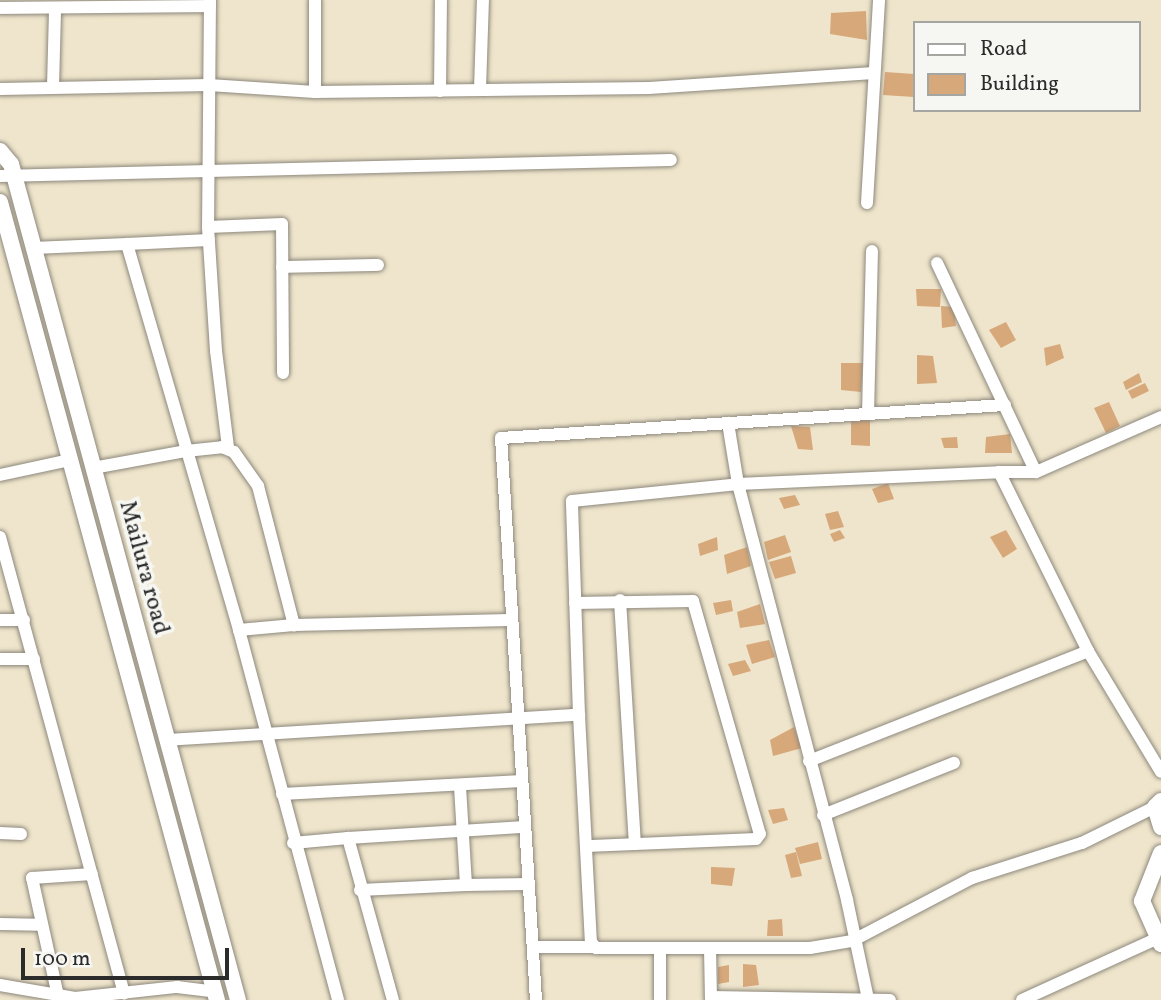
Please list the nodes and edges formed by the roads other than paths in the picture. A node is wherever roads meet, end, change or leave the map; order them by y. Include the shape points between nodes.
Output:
1 (315, 0) edge
2 (442, 0) edge
3 (483, 0) edge
4 (879, 0) edge
5 (210, 3) edge
6 (0, 8) edge
7 (55, 8) junction
8 (874, 73) junction
9 (209, 85) junction
10 (52, 87) junction
11 (0, 89) edge
12 (480, 89) junction
13 (440, 90) junction
14 (315, 92) junction
15 (0, 150) edge
16 (671, 160) dead end
17 (211, 174) junction
18 (7, 176) edge
19 (0, 202) edge
20 (867, 202) dead end
21 (209, 233) junction
22 (127, 244) junction
23 (33, 248) junction
24 (872, 251) dead end
25 (937, 263) dead end
26 (378, 265) dead end
27 (282, 267) junction
28 (283, 373) dead end
29 (1005, 405) junction
30 (868, 414) junction
31 (1161, 416) edge
32 (728, 423) junction
33 (228, 448) junction
34 (187, 451) junction
35 (70, 460) junction
36 (93, 468) junction
37 (999, 472) junction
38 (1036, 472) junction
39 (0, 475) edge
40 (738, 484) junction
41 (0, 537) edge
42 (3, 557) edge
43 (620, 600) junction
44 (576, 603) junction
45 (0, 620) edge
46 (24, 620) junction
47 (510, 620) junction
48 (294, 625) junction
49 (239, 630) junction
50 (1088, 651) junction
51 (0, 659) edge
52 (34, 659) junction
53 (579, 716) junction
54 (518, 722) junction
55 (263, 732) junction
56 (166, 740) junction
57 (809, 761) junction
58 (954, 763) dead end
59 (1161, 772) edge
60 (522, 781) junction
61 (460, 786) junction
62 (282, 794) junction
63 (1158, 804) edge
64 (823, 815) junction
65 (525, 827) junction
66 (1161, 827) edge
67 (463, 832) junction
68 (0, 833) edge
69 (21, 834) dead end
70 (348, 838) junction
71 (293, 842) junction
72 (635, 844) junction
73 (586, 846) junction
74 (1161, 853) edge
75 (92, 874) junction
76 (528, 884) junction
77 (466, 885) junction
78 (360, 890) junction
79 (0, 924) edge
80 (39, 925) junction
81 (852, 940) junction
82 (1160, 941) edge
83 (533, 947) junction
84 (593, 947) junction
85 (660, 948) junction
86 (709, 948) junction
87 (0, 985) edge
88 (124, 993) junction
89 (37, 996) edge
90 (58, 996) junction
91 (216, 996) edge
92 (711, 998) edge
93 (868, 999) edge
94 (238, 1000) edge
95 (338, 1000) edge
96 (393, 1000) edge
97 (536, 1000) edge
98 (660, 1000) edge
99 (890, 1000) edge
100 (1022, 1000) edge

1 - 14 street
2 - 13 street
3 - 12 street
4 - 8 street
5 - 7 street
5 - 9 street
6 - 7 street
7 - 10 street
8 - 12 street via 649,88
8 - 20 street
9 - 10 street
9 - 14 street
9 - 17 street
10 - 11 street
12 - 13 street
13 - 14 street
15 - 18 street, Mailura road
16 - 17 street
17 - 18 street
17 - 21 street
18 - 23 street, Mailura road
19 - 35 street, Mailura road
21 - 22 street
21 - 27 street via 282,224
21 - 33 street
22 - 23 street
22 - 34 street
23 - 36 street, Mailura road
24 - 30 street
25 - 29 street
26 - 27 street
27 - 28 street
29 - 30 street
29 - 38 street
30 - 32 street
31 - 38 street
32 - 40 street
32 - 47 street via 501,438
33 - 34 street
33 - 48 street via 249,467 258,486
34 - 36 street
34 - 49 street
35 - 39 street
35 - 91 street, Mailura road
36 - 56 street, Mailura road
37 - 38 street
37 - 40 street
37 - 50 street
40 - 44 street via 572,501
40 - 57 street
41 - 42 street
42 - 46 street
43 - 44 street
43 - 72 street
43 - 72 street via 693,601 760,834 757,839
44 - 53 street
45 - 46 street
46 - 52 street
47 - 48 street
47 - 54 street
48 - 49 street
49 - 55 street
50 - 57 street
50 - 59 street
51 - 52 street
52 - 75 street
53 - 54 street
53 - 73 street
54 - 55 street
54 - 60 street
55 - 56 street
55 - 62 street
56 - 94 street, Mailura road
57 - 64 street
58 - 64 street
60 - 61 street
60 - 65 street
61 - 62 street
61 - 67 street
62 - 71 street
63 - 66 street
63 - 81 street via 1082,843 972,878
64 - 81 street via 847,900
65 - 67 street
65 - 76 street
67 - 70 street
67 - 77 street
68 - 69 street
70 - 71 street
70 - 78 street
71 - 95 street
72 - 73 street
73 - 84 street
74 - 82 street via 1142,901
75 - 80 street via 32,877
75 - 88 street
76 - 77 street
76 - 83 street
77 - 78 street
78 - 96 street
79 - 80 street
80 - 90 street
81 - 86 street via 810,948
81 - 93 street
82 - 100 street
83 - 84 street
83 - 97 street
84 - 85 street
85 - 86 street
85 - 98 street
86 - 92 street
87 - 89 street
88 - 90 street
88 - 91 street via 177,987
89 - 90 street
92 - 93 street
93 - 99 street

